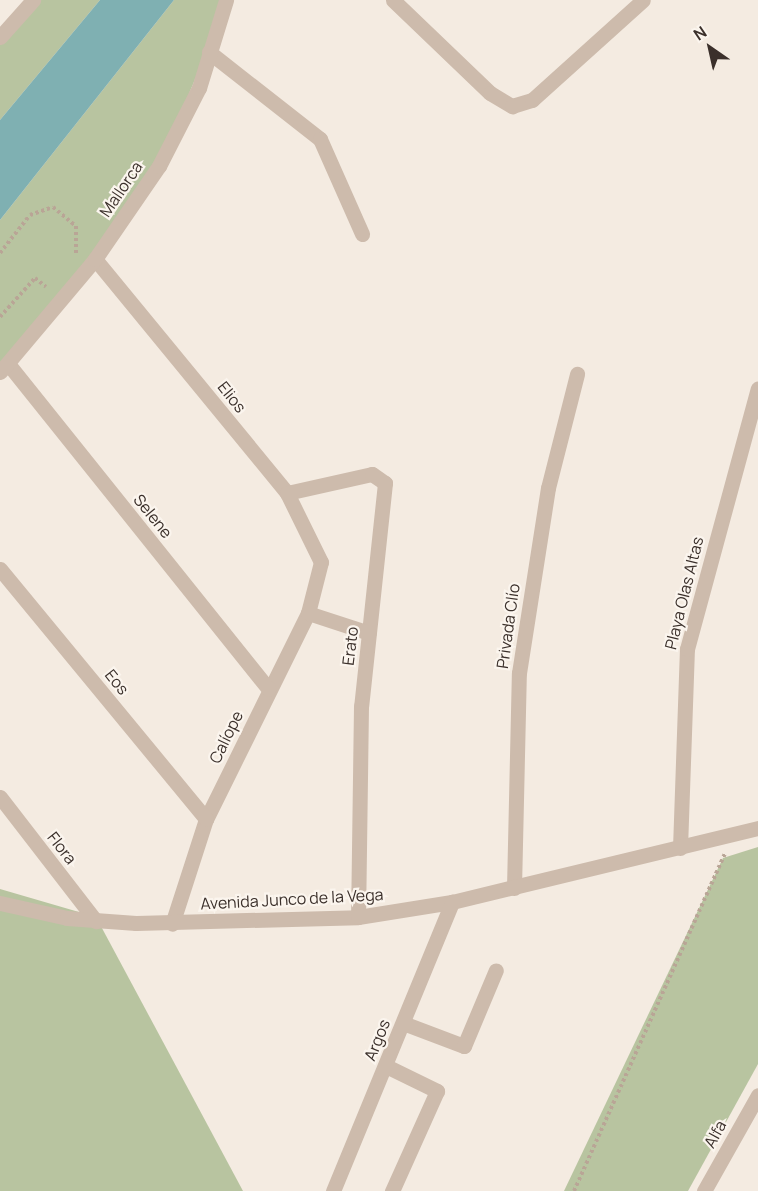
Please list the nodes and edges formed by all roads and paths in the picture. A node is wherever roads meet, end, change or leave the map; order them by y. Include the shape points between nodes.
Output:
1 (33, 0) edge
2 (226, 0) edge
3 (393, 0) edge
4 (642, 0) edge
5 (0, 38) edge
6 (209, 52) junction
7 (362, 234) dead end
8 (0, 253) edge
9 (95, 259) junction
10 (69, 261) dead end
11 (54, 278) dead end
12 (46, 287) junction
13 (39, 296) dead end
14 (0, 316) edge
15 (4, 368) edge
16 (577, 374) dead end
17 (758, 388) edge
18 (287, 493) junction
19 (0, 569) edge
20 (322, 570) joint
21 (308, 613) junction
22 (369, 633) junction
23 (269, 689) junction
24 (0, 797) edge
25 (206, 819) junction
26 (758, 828) edge
27 (734, 834) junction
28 (680, 848) junction
29 (514, 888) junction
30 (453, 902) junction
31 (0, 903) edge
32 (358, 917) junction
33 (96, 921) junction
34 (172, 924) junction
35 (496, 970) dead end
36 (404, 1023) junction
37 (386, 1066) junction
38 (758, 1095) edge
39 (333, 1191) edge
40 (392, 1191) edge
41 (574, 1191) edge
42 (704, 1191) edge

1 - 5 street
2 - 6 street, Mallorca
3 - 4 street via 490,93 513,106 532,99
6 - 7 street via 320,139 333,158
6 - 9 street, Mallorca via 199,88 159,165
8 - 10 path via 30,215 53,207 68,215 80,238
9 - 15 street, Mallorca
9 - 18 street, Elios
11 - 12 path
12 - 13 path
12 - 14 path via 35,279
15 - 23 street, Selene
16 - 29 street, Privada Clío via 549,488 519,673
17 - 28 street, Playa Olas Altas via 687,650
18 - 20 street, Elios
18 - 22 street, Erato via 372,474 383,480 384,517
19 - 25 street, Eos
20 - 21 street, Calíope
21 - 22 street
21 - 23 street, Calíope
22 - 32 street, Erato via 359,738
23 - 25 street, Calíope
24 - 33 street, Flora
25 - 34 street, Calíope
26 - 27 street, Avenida Junco de la Vega
27 - 28 street, Avenida Junco de la Vega
27 - 41 path
28 - 29 street, Avenida Junco de la Vega
29 - 30 street, Avenida Junco de la Vega
30 - 32 street, Avenida Junco de la Vega
30 - 36 street, Argos
31 - 33 street, Avenida Junco de la Vega
32 - 34 street, Avenida Junco de la Vega
33 - 34 street, Avenida Junco de la Vega
35 - 36 street via 464,1046
36 - 37 street, Argos
37 - 39 street, Argos
37 - 40 street via 437,1091
38 - 42 street, Alfa

